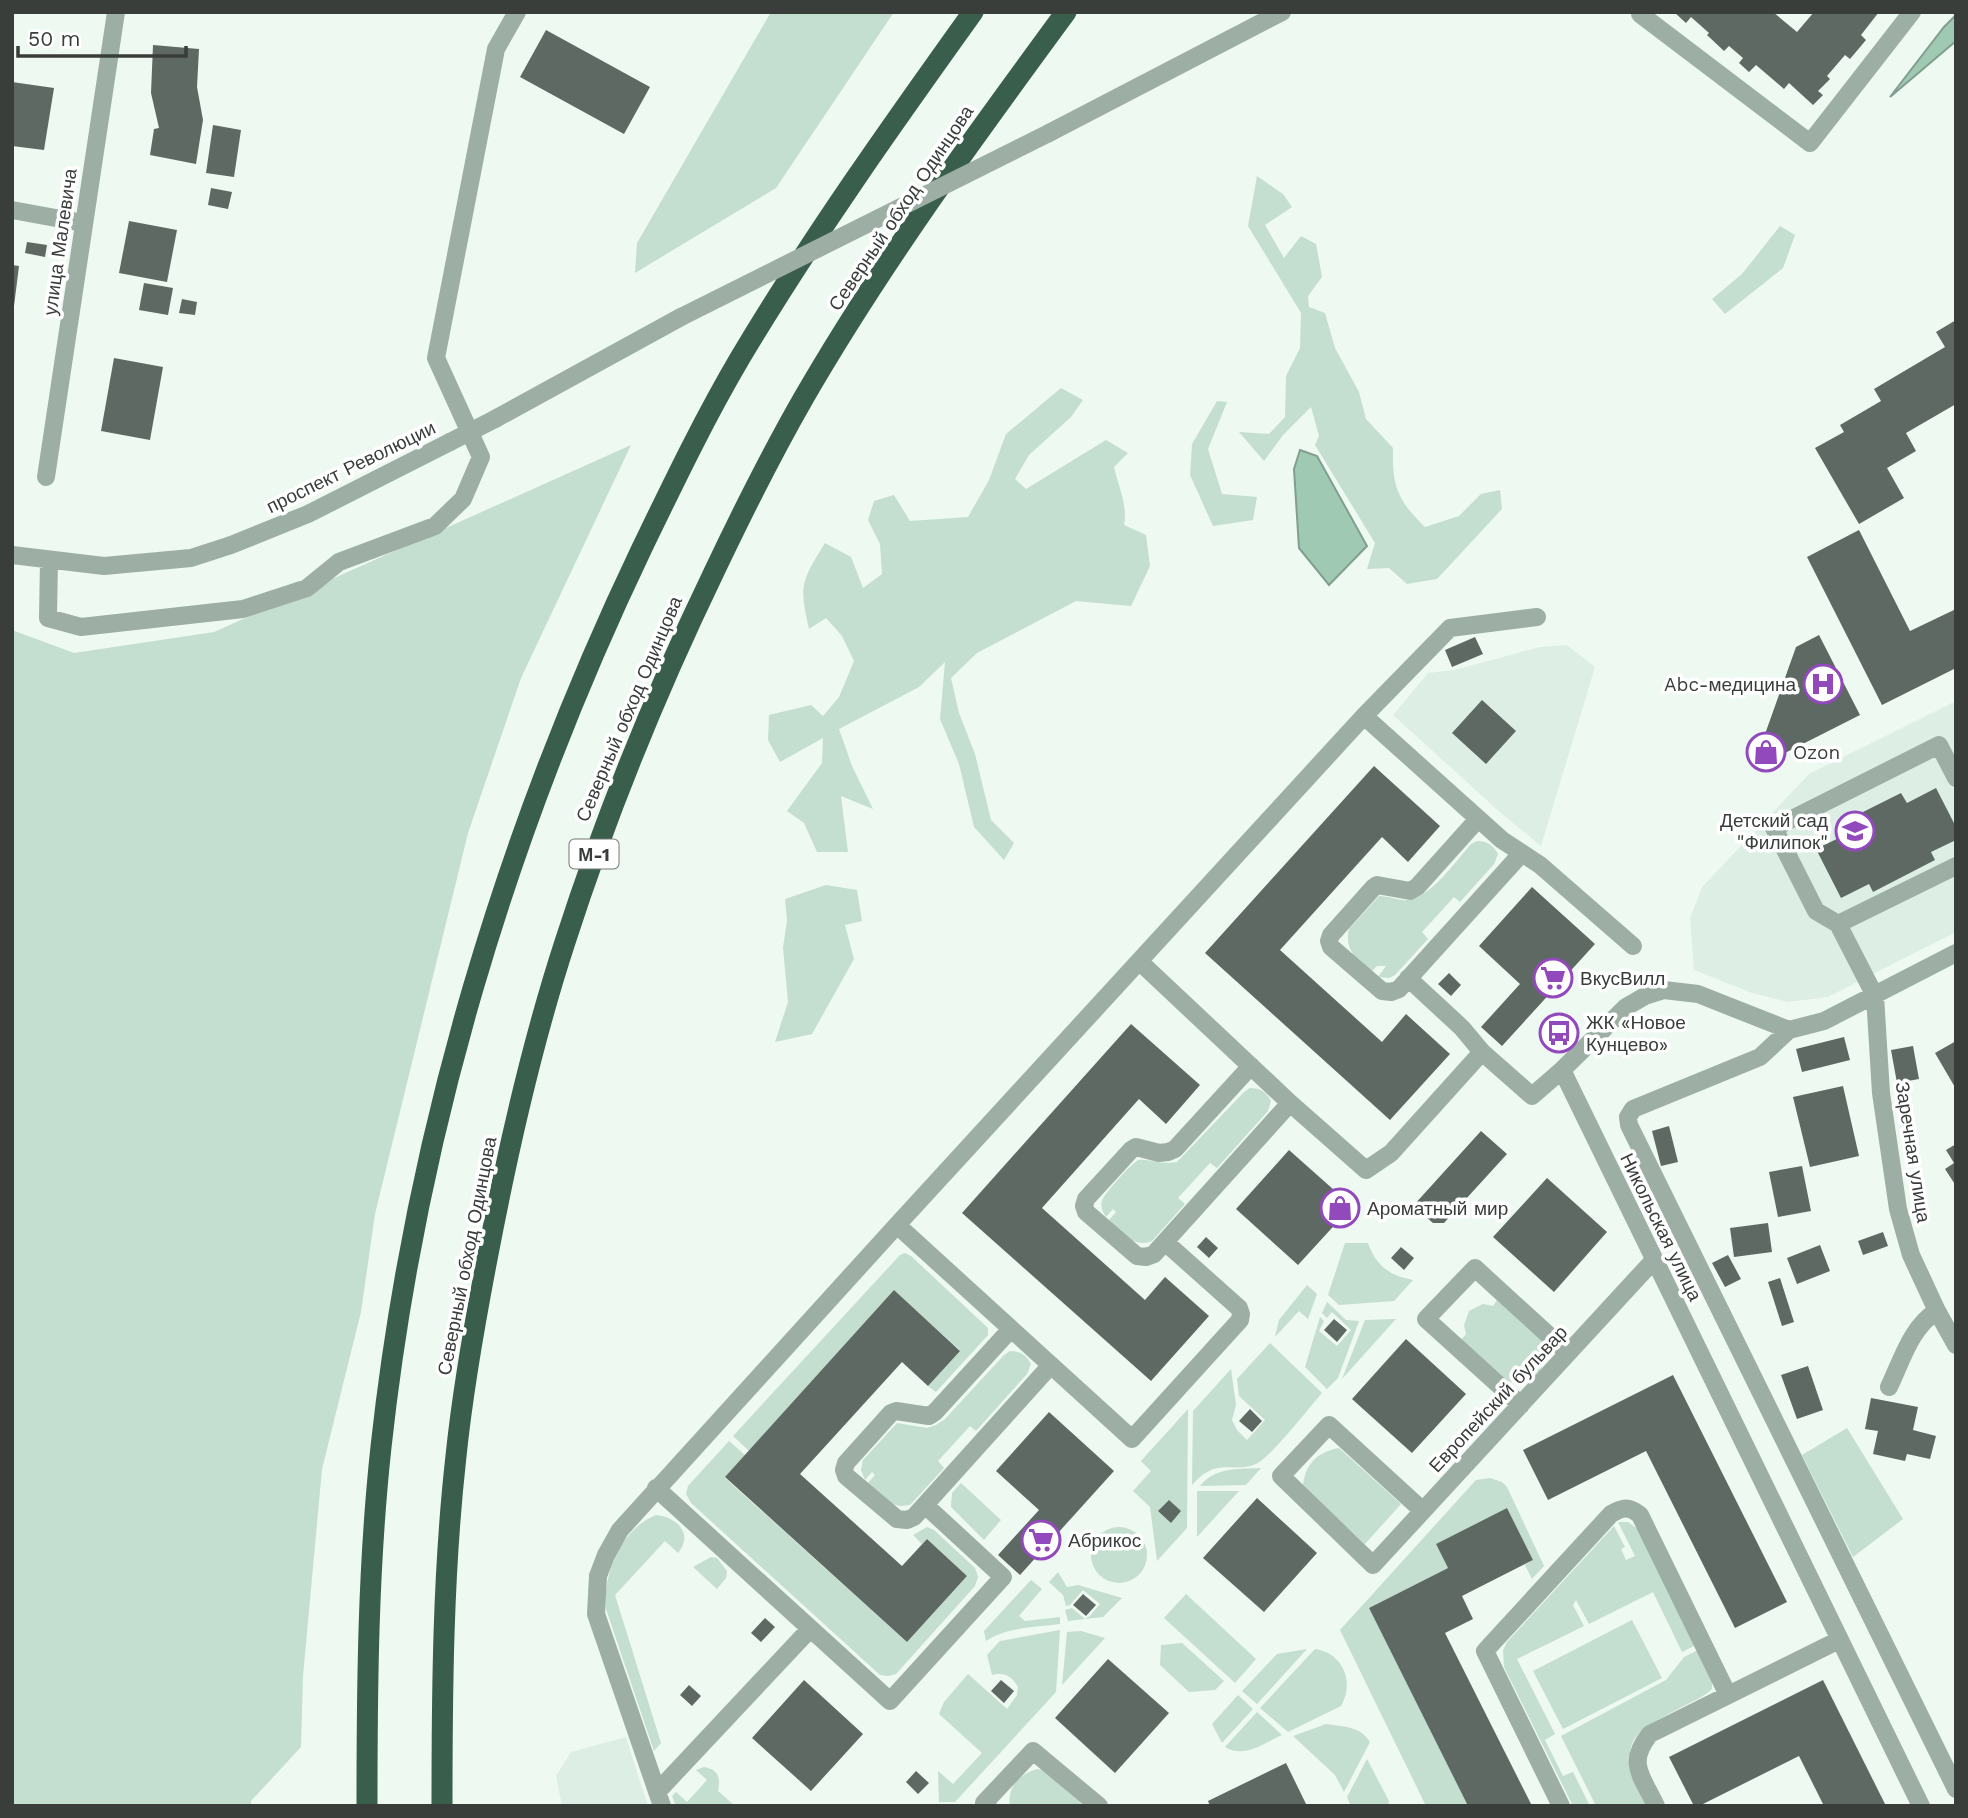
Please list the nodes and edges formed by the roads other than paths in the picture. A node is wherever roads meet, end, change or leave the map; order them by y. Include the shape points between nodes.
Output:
1 (116, 12) edge
2 (502, 12) edge
3 (517, 12) edge
4 (973, 12) edge
5 (1066, 12) edge
6 (1282, 12) edge
7 (1642, 12) edge
8 (1912, 12) edge
9 (496, 49) junction
10 (12, 210) edge
11 (83, 223) junction
12 (46, 477) dead end
13 (12, 555) edge
14 (49, 560) junction
15 (1537, 617) dead end
16 (1364, 716) junction
17 (1956, 778) edge
18 (1478, 819) junction
19 (1521, 854) junction
20 (1956, 866) edge
21 (1838, 924) junction
22 (1633, 946) dead end
23 (1956, 953) edge
24 (1140, 962) junction
25 (1408, 978) junction
26 (1875, 996) junction
27 (1789, 1030) junction
28 (1482, 1052) junction
29 (1251, 1066) junction
30 (1562, 1069) junction
31 (1290, 1103) junction
32 (897, 1225) junction
33 (1165, 1242) junction
34 (1653, 1261) junction
35 (1937, 1311) junction
36 (1011, 1329) junction
37 (1956, 1345) edge
38 (1569, 1353) junction
39 (1051, 1365) junction
40 (1889, 1387) dead end
41 (1521, 1405) junction
42 (656, 1488) junction
43 (925, 1505) junction
44 (1423, 1511) junction
45 (810, 1629) junction
46 (1839, 1640) junction
47 (1728, 1695) junction
48 (1956, 1789) edge
49 (660, 1799) edge
50 (367, 1806) edge
51 (442, 1806) edge
52 (988, 1806) edge
53 (1099, 1806) edge
54 (1562, 1806) edge
55 (1656, 1806) edge
56 (1921, 1806) edge

1 - 11 street, улица Малевича
2 - 9 street
3 - 9 street
4 - 50 highway via 809,247 738,362 675,480 573,698 491,924 427,1172 381,1444 367,1666
5 - 51 highway, Северный обход Одинцова / М-1 via 872,288 803,399 686,630 599,840 531,1062 500,1188 473,1329 447,1547
6 - 14 street, проспект Революции, bridge via 681,317 308,514 191,558 104,566
7 - 8 street via 1640,15 1810,143
9 - 14 street via 436,358 481,457 463,499 435,526 339,562 307,588 243,609 81,627 48,618
10 - 11 street
11 - 12 street, улица Малевича
13 - 14 street, проспект Революции
15 - 16 street via 1450,628
16 - 18 street
16 - 24 street
17 - 21 street via 1939,745 1774,828 1816,911
18 - 19 street
18 - 25 street via 1417,887 1401,891 1377,885 1331,935 1331,947 1382,991 1399,989
19 - 22 street via 1540,865
19 - 25 street
20 - 21 street
21 - 26 street
23 - 26 street
24 - 29 street
24 - 32 street
25 - 28 street
26 - 27 street via 1824,1021
26 - 35 street, Заречная улица via 1881,1093 1898,1209 1911,1255
27 - 30 street via 1712,998 1664,990 1626,1007
27 - 48 street via 1760,1057 1633,1109 1629,1125
28 - 30 street via 1532,1096
28 - 31 street via 1391,1153 1366,1170
29 - 31 street
29 - 33 street via 1175,1149 1159,1153 1136,1147 1086,1199 1086,1212 1137,1256 1154,1254
30 - 34 street, Никольская улица
31 - 33 street
32 - 36 street
32 - 42 street
33 - 39 street via 1239,1308 1240,1320 1132,1439
34 - 38 street, Европейский бульвар
34 - 46 street, Никольская улица
35 - 37 street, Заречная улица
35 - 40 street via 1915,1332
36 - 39 street
36 - 43 street via 935,1412 929,1416 891,1413 846,1463 846,1476 897,1519 914,1517
38 - 41 street, Европейский бульвар
38 - 41 street via 1475,1268 1426,1319
39 - 43 street
41 - 44 street, Европейский бульвар
42 - 45 street
42 - 49 street via 620,1530 606,1555 598,1576 596,1614
43 - 45 street via 1003,1577 890,1701
44 - 44 street, Европейский бульвар via 1373,1565 1281,1476 1329,1425
45 - 49 street
46 - 47 street
46 - 56 street, Никольская улица
47 - 54 street via 1640,1515 1623,1507 1611,1514 1485,1651
47 - 55 street via 1650,1734 1640,1745 1639,1772
52 - 53 street via 984,1803 1033,1751

